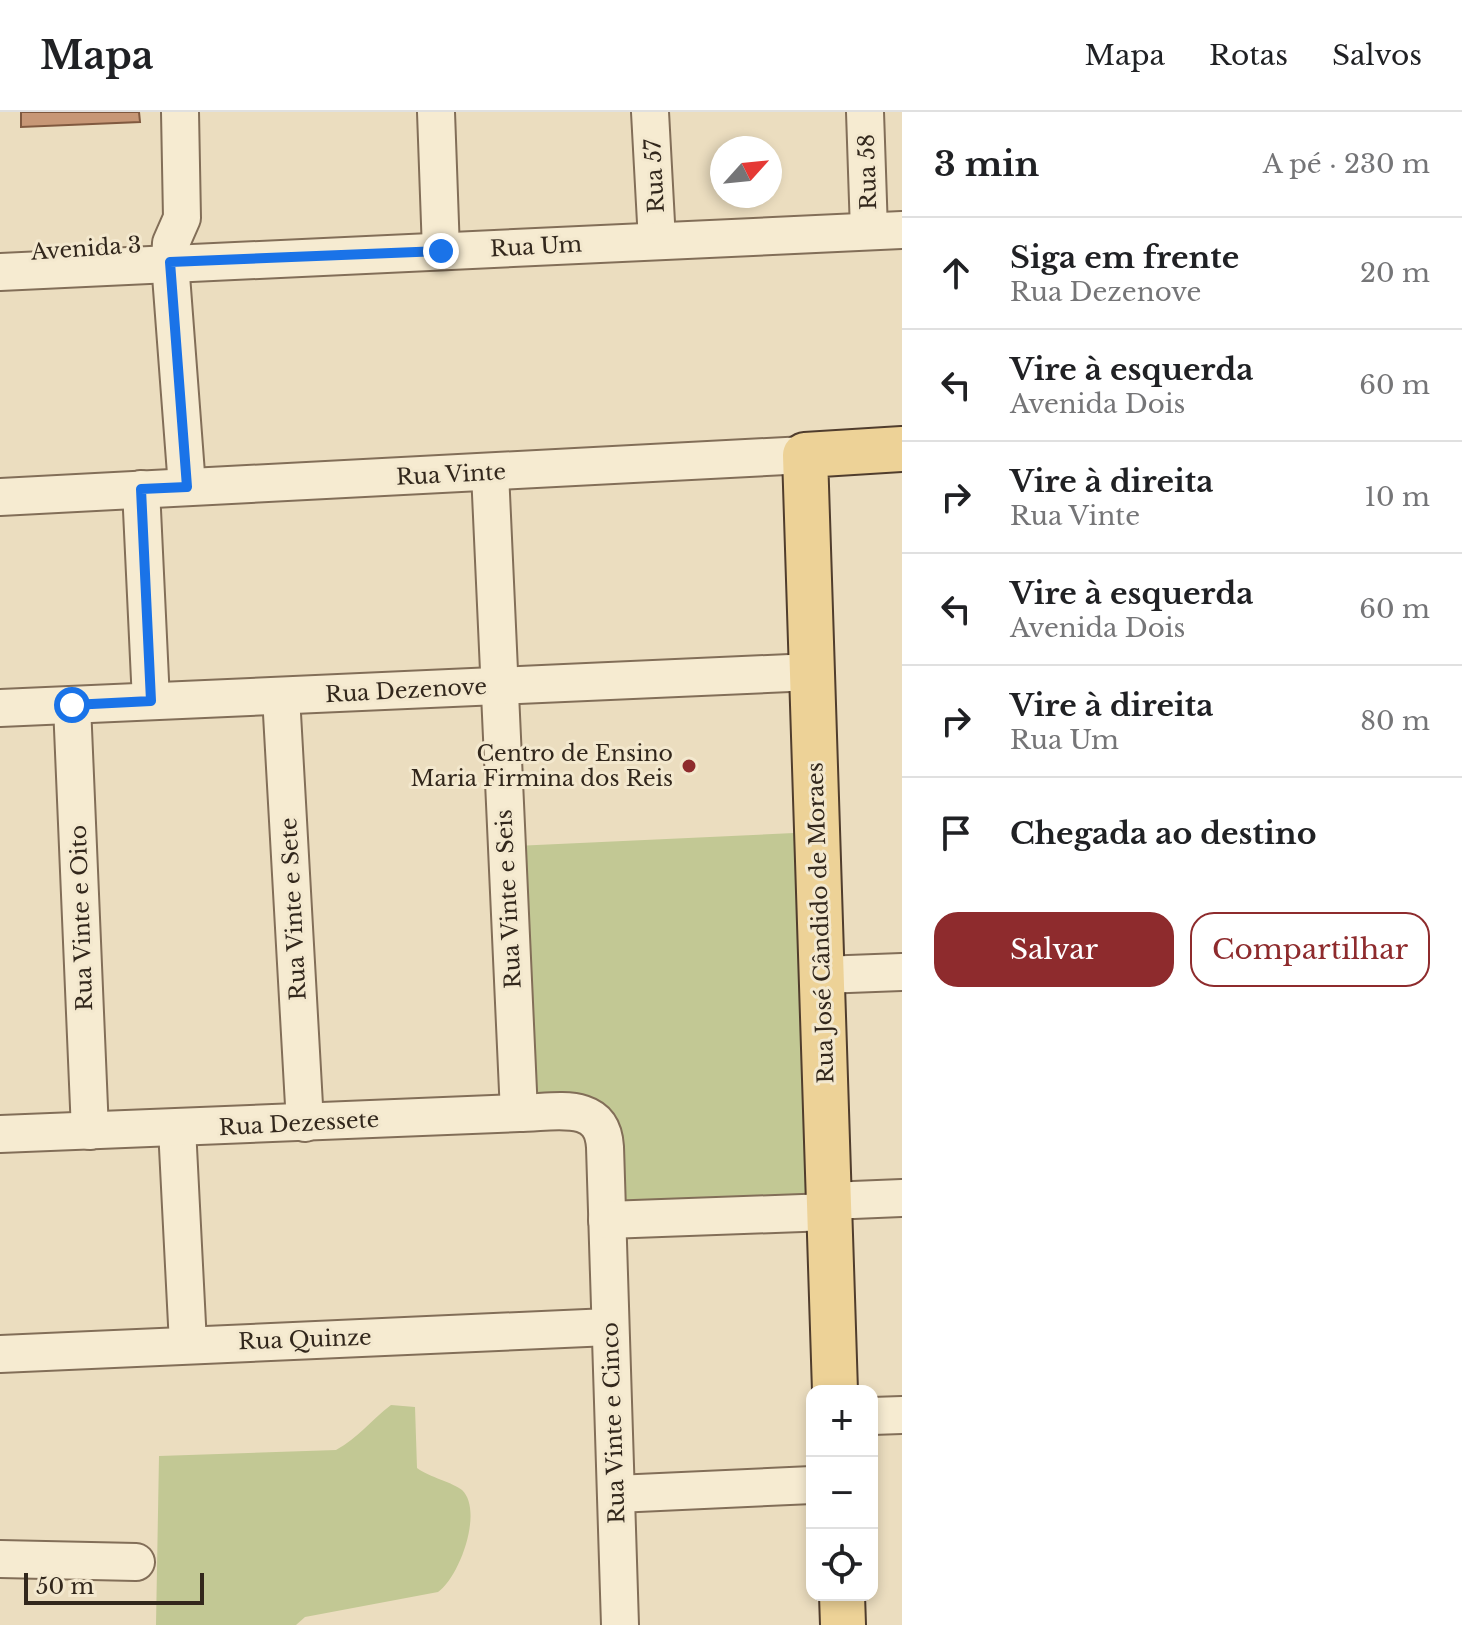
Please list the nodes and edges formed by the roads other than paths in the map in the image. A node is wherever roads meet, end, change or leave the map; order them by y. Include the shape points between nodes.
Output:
1 (180, 112) edge
2 (201, 112) edge
3 (436, 112) edge
4 (650, 112) edge
5 (865, 112) edge
6 (886, 231) edge
7 (657, 241) junction
8 (441, 251) junction
9 (0, 253) edge
10 (174, 256) junction
11 (0, 272) edge
12 (902, 449) edge
13 (805, 455) junction
14 (490, 472) junction
15 (187, 487) junction
16 (141, 489) junction
17 (0, 497) edge
18 (812, 672) junction
19 (497, 686) junction
20 (281, 696) junction
21 (151, 701) junction
22 (72, 705) junction
23 (0, 708) edge
24 (902, 972) edge
25 (822, 975) junction
26 (519, 1113) junction
27 (596, 1118) joint
28 (305, 1123) junction
29 (177, 1128) junction
30 (90, 1131) junction
31 (0, 1134) edge
32 (902, 1198) edge
33 (829, 1207) junction
34 (607, 1220) junction
35 (609, 1327) junction
36 (188, 1344) junction
37 (0, 1354) edge
38 (835, 1385) edge
39 (902, 1415) edge
40 (878, 1416) edge
41 (806, 1485) edge
42 (616, 1494) junction
43 (0, 1559) edge
44 (136, 1562) dead end
45 (842, 1601) edge
46 (620, 1625) edge
47 (843, 1625) edge

1 - 10 street via 182,218
2 - 10 street via 205,233 202,246
3 - 8 street
4 - 7 street, Rua 57
5 - 6 street, Rua 58
6 - 7 street, Rua Um
7 - 8 street, Rua Um
8 - 10 street, Rua Um
9 - 10 street, Avenida 3
10 - 11 street, Avenida 3
10 - 15 street
12 - 13 main road, Rua Vinte
13 - 14 street, Rua Vinte
13 - 18 main road, Rua José Cândido de Moraes
14 - 15 street, Rua Vinte
14 - 19 street, Rua Vinte e Seis
15 - 16 street, Rua Vinte
16 - 17 street, Rua Vinte
16 - 21 street
18 - 19 street, Rua Dezenove
18 - 25 main road, Rua José Cândido de Moraes
19 - 20 street, Rua Dezenove
19 - 26 street, Rua Vinte e Seis
20 - 21 street, Rua Dezenove
20 - 28 street, Rua Vinte e Sete
21 - 22 street, Rua Dezenove
22 - 23 street, Rua Dezenove
22 - 30 street, Rua Vinte e Oito
24 - 25 street
25 - 33 main road, Rua José Cândido de Moraes
26 - 27 street, Rua Dezessete via 582,1113
26 - 28 street, Rua Dezessete
27 - 34 street, Rua Vinte e Cinco via 605,1138
28 - 29 street, Rua Dezessete
29 - 30 street, Rua Dezessete
29 - 36 street
30 - 31 street, Rua Dezessete
32 - 33 street
33 - 34 street
33 - 38 main road, Rua José Cândido de Moraes
34 - 35 street, Rua Vinte e Cinco
35 - 36 street, Rua Quinze
35 - 42 street, Rua Vinte e Cinco
36 - 37 street, Rua Quinze
39 - 40 street
41 - 42 street
42 - 46 street, Rua Vinte e Cinco
43 - 44 street
45 - 47 main road

